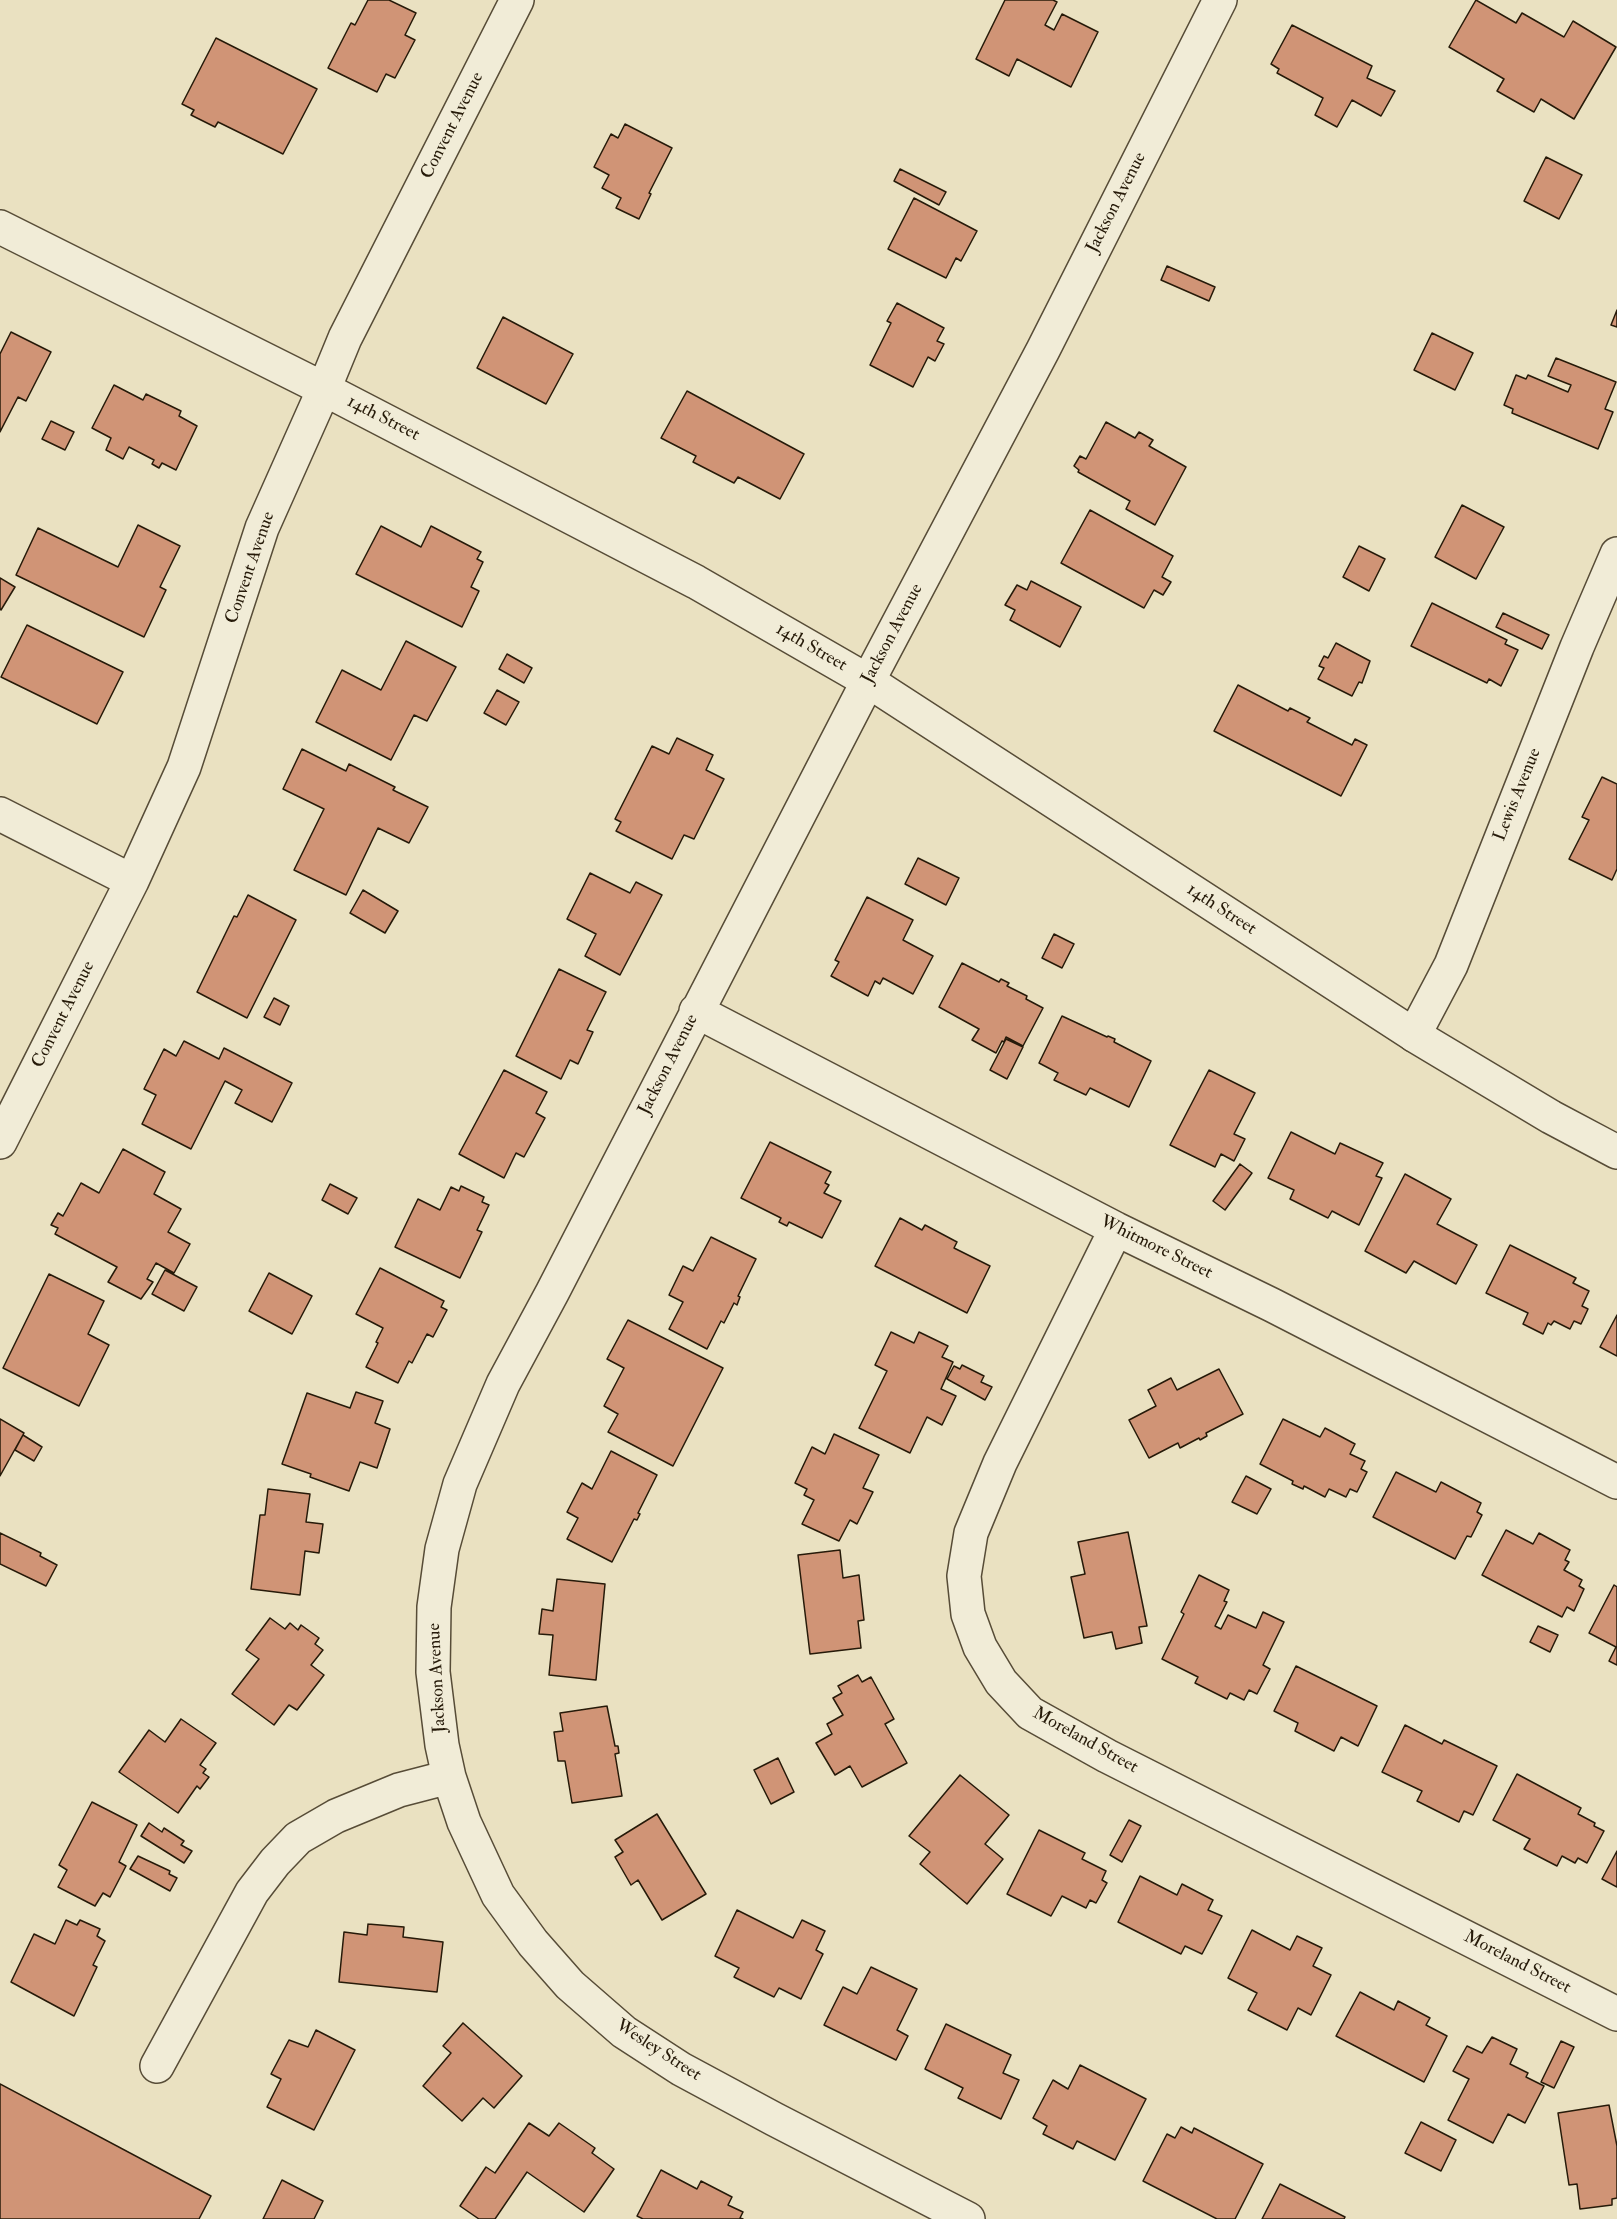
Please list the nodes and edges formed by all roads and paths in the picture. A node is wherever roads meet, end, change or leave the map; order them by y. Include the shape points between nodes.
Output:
1 (517, 0) edge
2 (1220, 0) edge
3 (0, 226) edge
4 (324, 388) junction
5 (1617, 554) edge
6 (868, 681) junction
7 (0, 814) edge
8 (132, 881) junction
9 (696, 1011) junction
10 (1414, 1035) junction
11 (0, 1142) edge
12 (1617, 1152) edge
13 (1116, 1229) junction
14 (1617, 1482) edge
15 (449, 1777) junction
16 (1617, 2014) edge
17 (158, 2066) dead end
18 (968, 2219) edge

1 - 4 street, Convent Avenue via 345,338
2 - 6 street, Jackson Avenue via 1043,350
3 - 4 street, 14th Street
4 - 6 street, 14th Street via 696,582
4 - 8 street, Convent Avenue via 262,528 184,767
5 - 10 street, Lewis Avenue via 1451,965
6 - 9 street, Jackson Avenue
6 - 10 street, 14th Street
7 - 8 street
8 - 11 street, Convent Avenue
9 - 13 street, Whitmore Street
9 - 15 street, Jackson Avenue via 503,1384 460,1484 442,1548 434,1607 433,1672
10 - 12 street, 14th Street
13 - 14 street, Whitmore Street
13 - 16 street, Moreland Street via 1000,1463 970,1533 964,1576 968,1614 980,1647 1001,1682 1030,1713 1107,1756
15 - 17 street via 399,1790 336,1816 298,1838 252,1892
15 - 18 street, Wesley Street via 464,1822 498,1895 570,1985 624,2032 681,2069 774,2120

